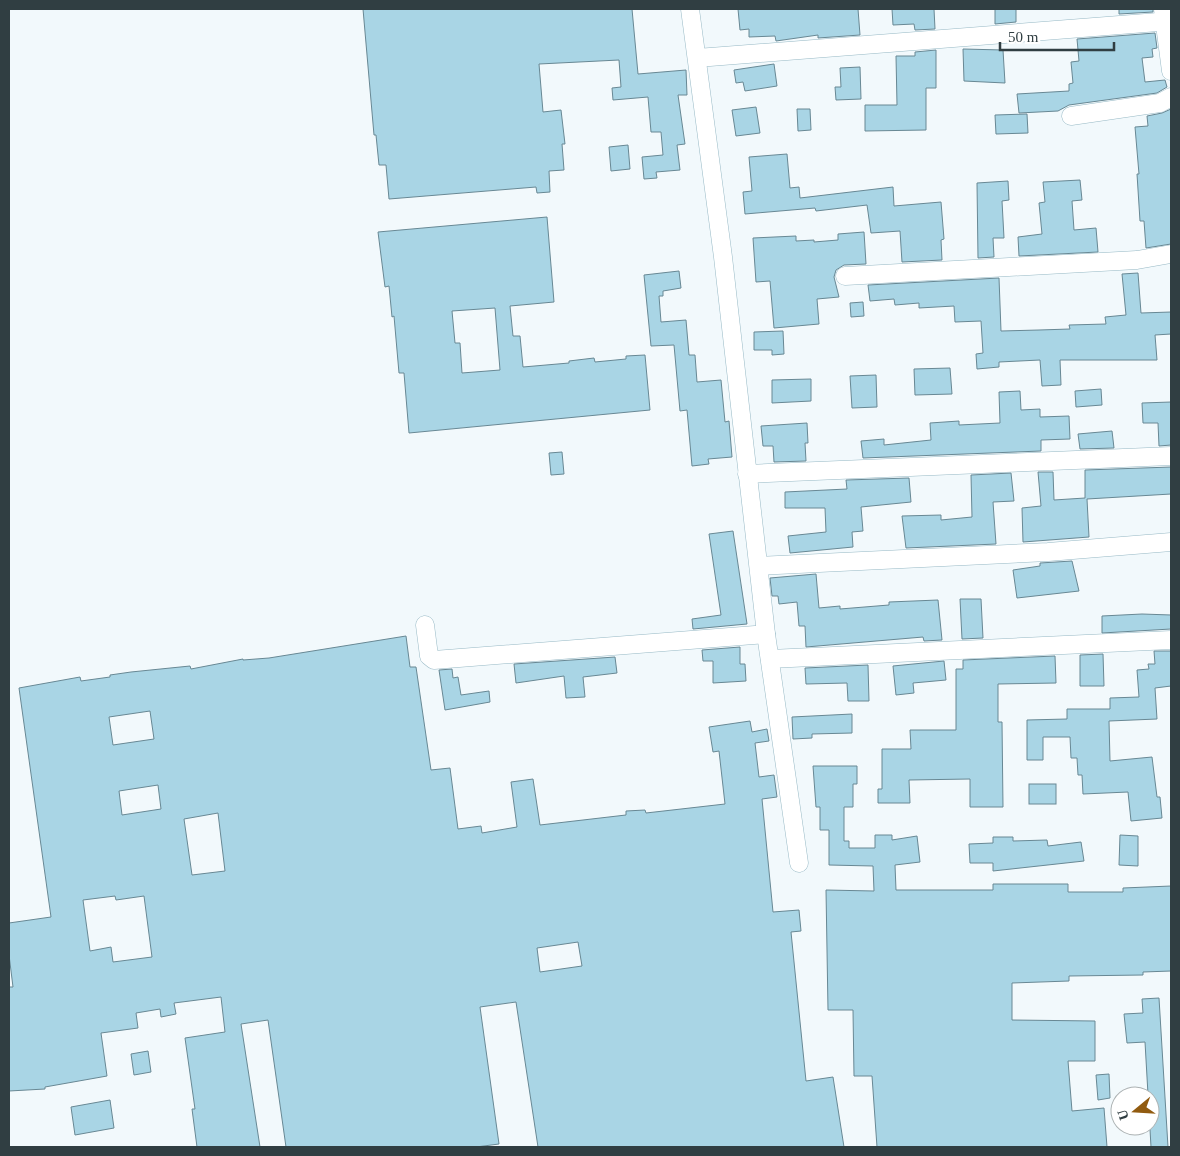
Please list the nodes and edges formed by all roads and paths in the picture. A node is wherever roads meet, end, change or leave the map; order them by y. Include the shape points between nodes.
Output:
1 (690, 9) edge
2 (1166, 17) edge
3 (697, 58) junction
4 (1171, 71) edge
5 (1171, 97) edge
6 (1071, 116) dead end
7 (1171, 254) edge
8 (845, 276) dead end
9 (1171, 456) edge
10 (747, 474) junction
11 (1171, 542) edge
12 (759, 566) junction
13 (425, 625) dead end
14 (766, 634) junction
15 (1171, 640) edge
16 (770, 658) junction
17 (799, 863) dead end

1 - 3 street
2 - 3 street
2 - 4 street
3 - 10 street
5 - 6 street via 1160,103
7 - 8 street via 1137,260
9 - 10 street
10 - 12 street
11 - 12 street via 1048,552
12 - 14 street
13 - 14 street via 429,656 434,660
14 - 16 street
15 - 16 street
16 - 17 street

